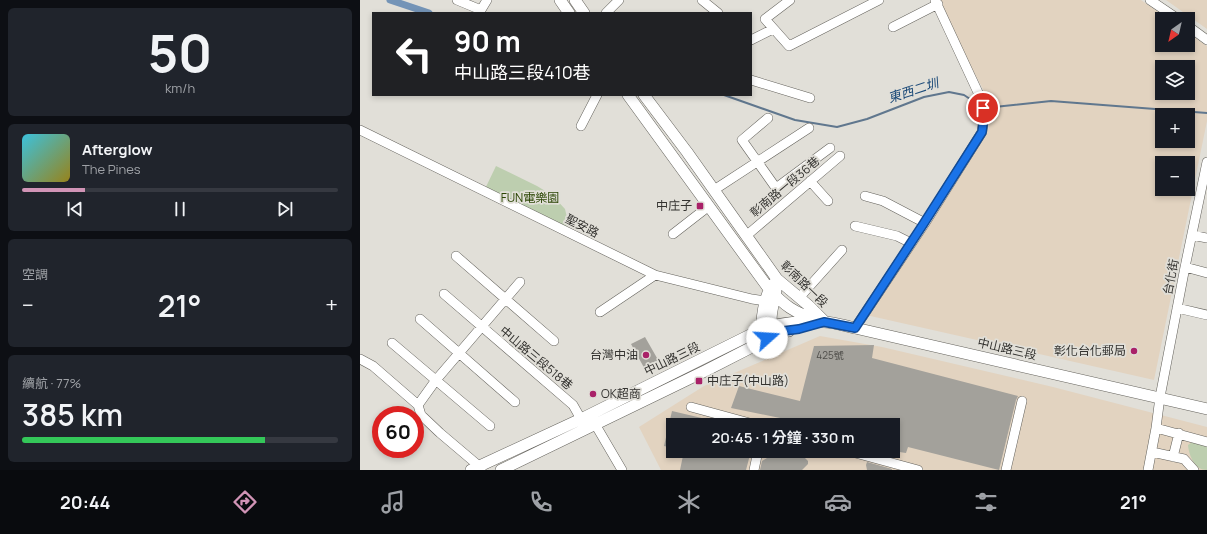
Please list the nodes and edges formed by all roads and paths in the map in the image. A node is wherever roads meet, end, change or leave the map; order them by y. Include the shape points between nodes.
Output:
1 (458, 0) edge
2 (487, 0) edge
3 (560, 0) edge
4 (575, 0) edge
5 (620, 0) edge
6 (702, 0) edge
7 (790, 0) edge
8 (878, 0) edge
9 (1150, 0) edge
10 (936, 2) edge
11 (568, 12) edge
12 (583, 12) edge
13 (607, 12) edge
14 (717, 12) edge
15 (1168, 12) edge
16 (893, 27) dead end
17 (773, 29) junction
18 (1195, 31) edge
19 (752, 40) edge
20 (1207, 40) edge
21 (752, 80) edge
22 (596, 96) edge
23 (629, 96) edge
24 (645, 96) edge
25 (810, 98) dead end
26 (768, 118) dead end
27 (581, 126) dead end
28 (809, 128) dead end
29 (360, 130) edge
30 (830, 148) dead end
31 (840, 156) dead end
32 (758, 162) junction
33 (1207, 162) edge
34 (1206, 172) edge
35 (810, 181) junction
36 (714, 190) junction
37 (864, 196) dead end
38 (828, 201) dead end
39 (709, 206) junction
40 (924, 223) junction
41 (854, 226) dead end
42 (673, 234) dead end
43 (1192, 235) junction
44 (746, 236) junction
45 (1207, 238) edge
46 (911, 243) junction
47 (842, 250) dead end
48 (456, 256) dead end
49 (1185, 267) junction
50 (1207, 273) edge
51 (655, 275) junction
52 (777, 279) junction
53 (520, 282) dead end
54 (444, 294) dead end
55 (773, 298) junction
56 (799, 298) junction
57 (505, 299) junction
58 (1177, 308) junction
59 (600, 312) dead end
60 (1207, 315) edge
61 (420, 319) dead end
62 (824, 322) junction
63 (481, 327) junction
64 (855, 328) junction
65 (769, 331) junction
66 (554, 341) dead end
67 (392, 343) dead end
68 (459, 353) junction
69 (360, 359) edge
70 (436, 380) junction
71 (1160, 398) junction
72 (515, 402) dead end
73 (1022, 402) dead end
74 (418, 405) junction
75 (691, 407) dead end
76 (1207, 409) edge
77 (731, 418) edge
78 (581, 419) junction
79 (592, 425) junction
80 (490, 426) dead end
81 (1156, 428) junction
82 (1179, 433) junction
83 (1207, 442) edge
84 (1152, 452) junction
85 (1173, 457) junction
86 (757, 458) edge
87 (869, 458) edge
88 (895, 467) edge
89 (477, 469) edge
90 (501, 470) edge
91 (622, 470) edge
92 (754, 470) edge
93 (918, 470) edge
94 (1006, 470) edge
95 (1148, 470) edge
96 (1194, 470) edge

1 - 2 street via 481,10
3 - 11 main road
4 - 12 main road
5 - 13 street
6 - 14 street
7 - 17 street via 765,19
8 - 17 street via 789,46
9 - 15 street
10 - 16 street
10 - 40 street via 982,101 984,116 982,132
17 - 19 street
18 - 20 street
21 - 25 street
22 - 27 street
23 - 39 main road, 彰南路一段
24 - 36 main road, 彰南路一段
26 - 32 street via 742,140
28 - 32 street
29 - 51 street, 聖安路
30 - 32 street via 776,188
31 - 35 street, 彰南路一段36巷
32 - 36 street
33 - 34 street, 台化街
34 - 43 street, 台化街
35 - 38 street
35 - 44 street, 彰南路一段36巷
36 - 44 main road, 彰南路一段
37 - 40 street via 883,201
39 - 42 street
39 - 55 main road, 彰南路一段
40 - 46 street
41 - 46 street via 897,236
43 - 45 street
43 - 49 street, 台化街
44 - 52 main road, 彰南路一段
46 - 64 street
47 - 56 street
48 - 57 street, 中山路三段518巷
49 - 50 street
49 - 58 street, 台化街
51 - 55 street, 聖安路 via 752,299
51 - 59 street
52 - 55 main road
52 - 56 main road, 彰南路一段
53 - 57 street, 中山路三段518巷
54 - 63 street, 中山路三段518巷
55 - 62 main road, 彰南路一段 via 804,316
55 - 65 main road
56 - 62 main road, 彰南路一段
57 - 63 street, 中山路三段518巷
57 - 66 street, 中山路三段518巷
58 - 60 street
58 - 71 street, 台化街
61 - 68 street
62 - 64 main road, 中山路三段
62 - 65 main road, 中山路三段
63 - 68 street, 中山路三段518巷
63 - 78 street, 中山路三段518巷 via 573,405
64 - 71 main road, 中山路三段
65 - 78 main road, 中山路三段
65 - 79 main road, 中山路三段 via 754,346
67 - 70 street
68 - 70 street, 中山路三段518巷
68 - 72 street
69 - 74 street via 373,366
70 - 74 street, 中山路三段518巷
70 - 80 street
71 - 76 main road, 中山路三段
71 - 81 street, 台化街
73 - 94 street
74 - 89 street via 421,415
75 - 77 street
78 - 79 street, 中山路三段518巷
78 - 89 main road, 中山路三段
79 - 90 main road, 中山路三段
79 - 91 street, 中山路三段518巷
81 - 82 street
81 - 84 street, 台化街
82 - 83 street
82 - 85 street
84 - 85 street
84 - 95 street, 台化街
85 - 96 street via 1184,459
86 - 92 street
87 - 88 street
88 - 93 street

